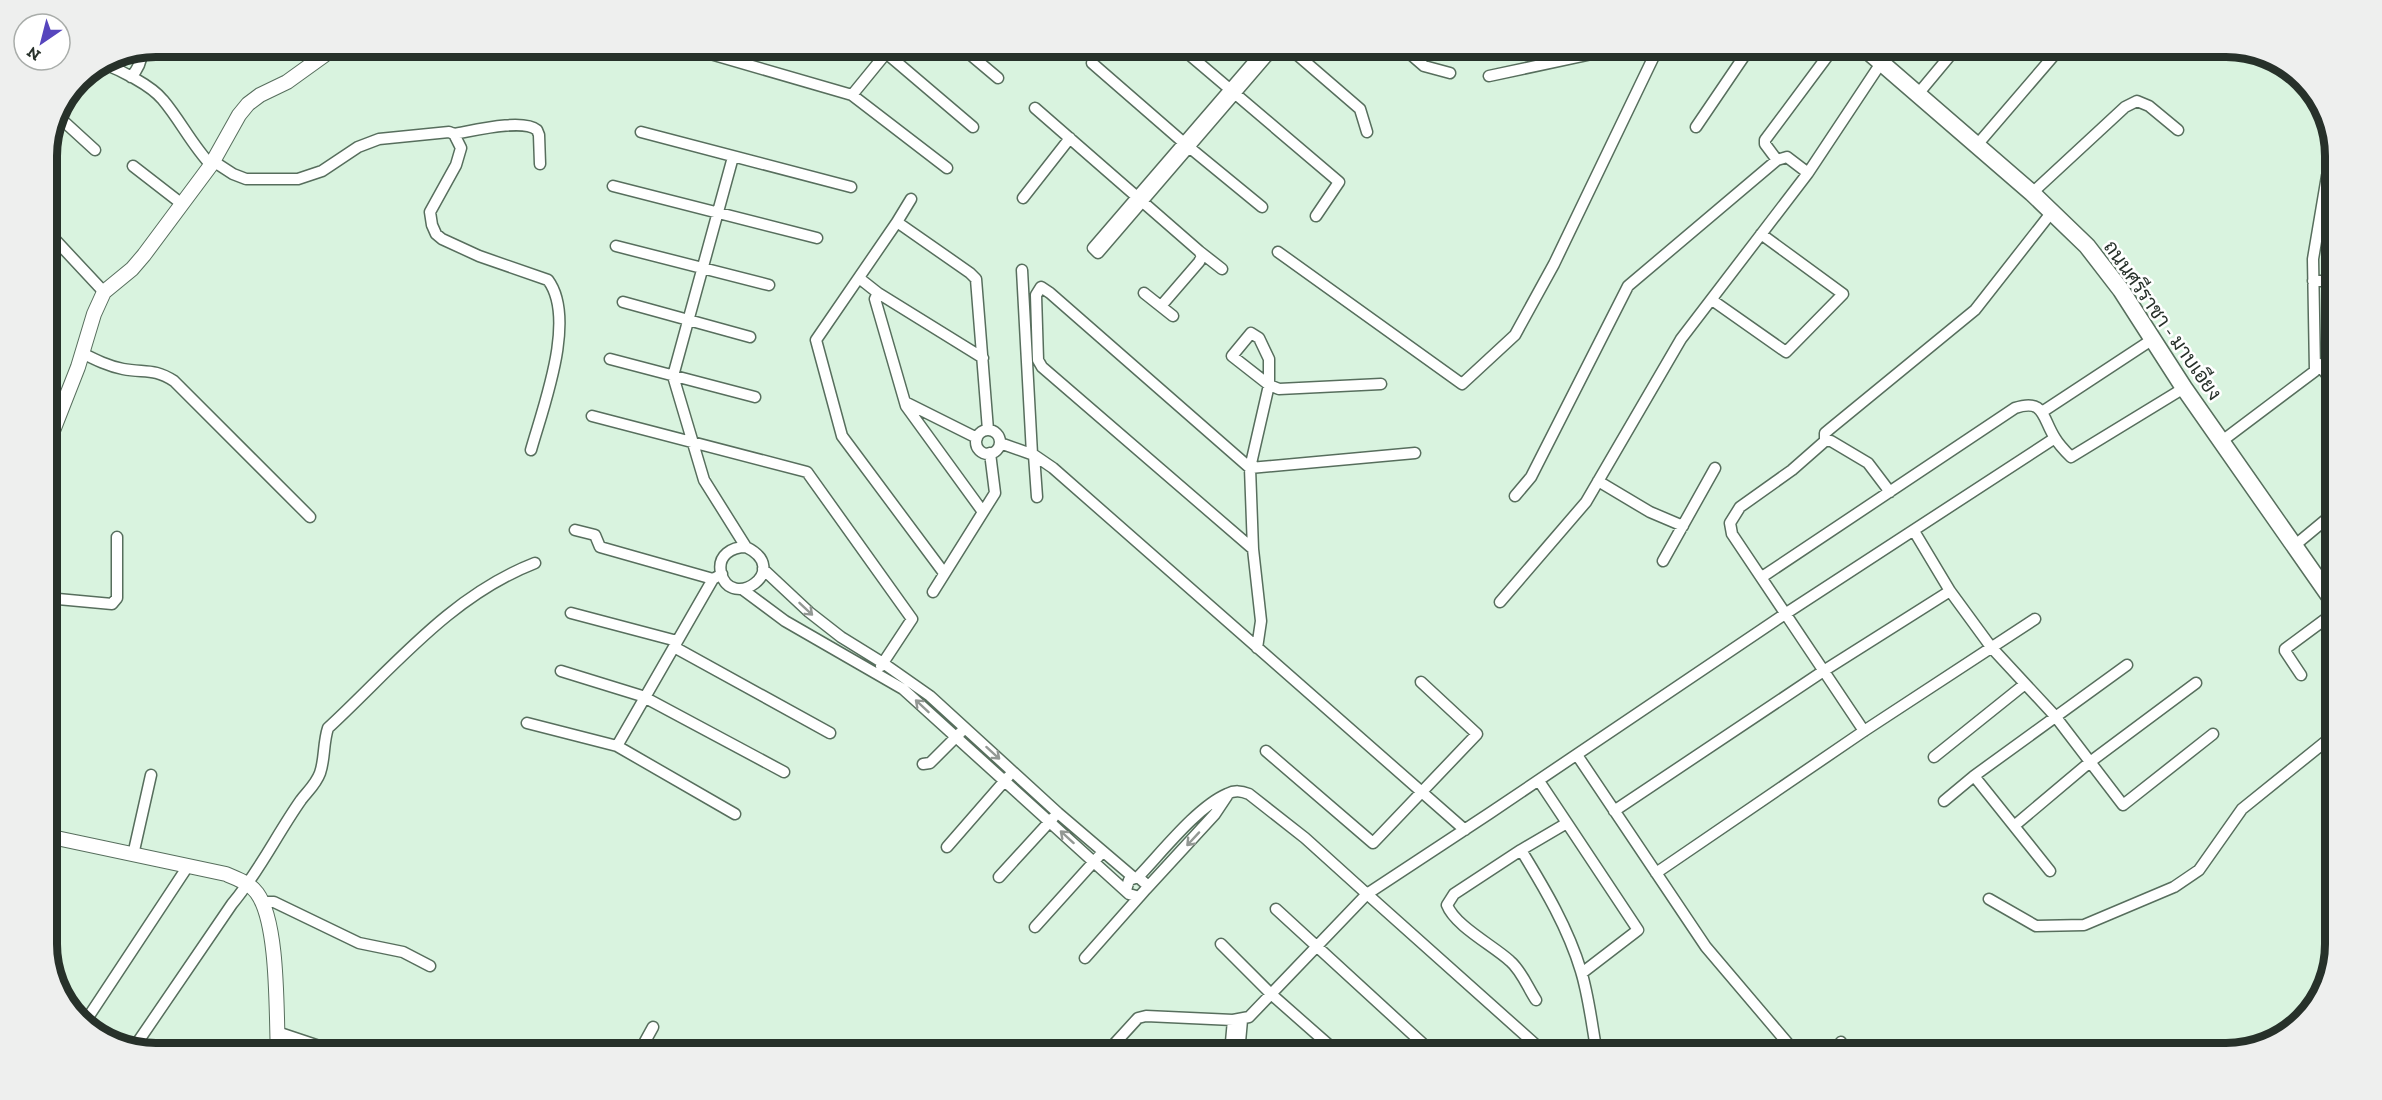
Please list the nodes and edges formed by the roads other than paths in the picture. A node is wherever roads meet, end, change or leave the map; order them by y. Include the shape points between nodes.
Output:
1 (315, 57) edge
2 (721, 57) edge
3 (883, 57) edge
4 (897, 57) edge
5 (973, 57) edge
6 (1191, 57) edge
7 (1259, 57) edge
8 (1266, 57) edge
9 (1300, 57) edge
10 (1414, 57) edge
11 (1578, 57) edge
12 (1654, 57) edge
13 (1743, 57) edge
14 (1827, 57) edge
15 (1876, 57) edge
16 (1949, 57) edge
17 (2053, 57) edge
18 (141, 58) edge
19 (1092, 63) dead end
20 (1881, 63) junction
21 (112, 68) edge
22 (1450, 73) dead end
23 (1489, 76) dead end
24 (131, 77) junction
25 (998, 78) dead end
26 (1232, 93) junction
27 (1918, 94) junction
28 (852, 95) junction
29 (1035, 108) dead end
30 (64, 122) edge
31 (973, 127) dead end
32 (1695, 127) dead end
33 (2178, 130) dead end
34 (641, 132) dead end
35 (1366, 132) dead end
36 (454, 134) junction
37 (1070, 138) junction
38 (1977, 145) junction
39 (1186, 146) junction
40 (94, 150) dead end
41 (733, 157) junction
42 (1777, 160) junction
43 (212, 163) junction
44 (540, 164) dead end
45 (133, 166) dead end
46 (947, 168) dead end
47 (1808, 173) junction
48 (613, 186) dead end
49 (851, 187) dead end
50 (2032, 193) junction
51 (1023, 198) dead end
52 (911, 199) dead end
53 (1140, 199) junction
54 (182, 204) junction
55 (2325, 205) edge
56 (1262, 207) dead end
57 (718, 212) junction
58 (2050, 213) junction
59 (1316, 216) dead end
60 (897, 222) junction
61 (1761, 234) junction
62 (817, 238) dead end
63 (57, 242) edge
64 (616, 246) dead end
65 (1199, 251) junction
66 (1278, 252) dead end
67 (703, 268) junction
68 (1222, 269) dead end
69 (1022, 270) dead end
70 (859, 278) junction
71 (2313, 281) junction
72 (2325, 281) edge
73 (769, 285) dead end
74 (104, 292) junction
75 (878, 293) junction
76 (1144, 293) dead end
77 (1712, 300) junction
78 (623, 302) dead end
79 (1161, 306) junction
80 (1173, 316) dead end
81 (689, 320) junction
82 (750, 337) dead end
83 (2153, 339) junction
84 (82, 353) junction
85 (982, 358) junction
86 (610, 359) dead end
87 (2315, 360) junction
88 (2325, 372) edge
89 (674, 376) junction
90 (1381, 384) dead end
91 (1269, 385) junction
92 (2184, 388) junction
93 (755, 397) dead end
94 (904, 402) junction
95 (2042, 412) junction
96 (592, 417) dead end
97 (57, 419) edge
98 (988, 430) junction
99 (977, 438) junction
100 (2055, 438) junction
101 (693, 441) junction
102 (1825, 441) junction
103 (2222, 441) junction
104 (999, 443) junction
105 (531, 450) dead end
106 (990, 453) junction
107 (1415, 453) dead end
108 (1033, 455) junction
109 (1250, 468) junction
110 (1715, 468) dead end
111 (1598, 481) junction
112 (1890, 492) junction
113 (1515, 496) dead end
114 (1037, 497) dead end
115 (983, 512) junction
116 (310, 517) dead end
117 (2325, 520) edge
118 (1683, 526) junction
119 (575, 530) dead end
120 (1914, 531) junction
121 (117, 537) dead end
122 (2294, 546) junction
123 (746, 547) junction
124 (1253, 549) junction
125 (1664, 561) dead end
126 (535, 563) dead end
127 (764, 569) junction
128 (944, 573) junction
129 (717, 577) junction
130 (1762, 577) junction
131 (2325, 578) edge
132 (2320, 583) junction
133 (742, 589) junction
134 (2325, 590) edge
135 (1950, 591) junction
136 (933, 592) dead end
137 (57, 599) edge
138 (1500, 602) dead end
139 (572, 613) dead end
140 (1785, 614) junction
141 (2035, 619) dead end
142 (2325, 619) edge
143 (676, 644) junction
144 (1991, 647) junction
145 (1257, 648) junction
146 (883, 663) junction
147 (2127, 665) dead end
148 (1825, 670) junction
149 (561, 671) dead end
150 (876, 674) junction
151 (2301, 675) dead end
152 (1420, 682) dead end
153 (2196, 683) dead end
154 (2025, 684) junction
155 (645, 697) junction
156 (2055, 716) junction
157 (527, 723) dead end
158 (965, 728) junction
159 (1864, 731) junction
160 (830, 733) dead end
161 (2212, 734) dead end
162 (956, 737) junction
163 (2325, 743) edge
164 (617, 746) junction
165 (1266, 751) dead end
166 (1576, 755) junction
167 (1934, 757) dead end
168 (2091, 762) junction
169 (923, 764) dead end
170 (1013, 771) junction
171 (784, 772) dead end
172 (151, 775) dead end
173 (1974, 776) junction
174 (1005, 781) junction
175 (1539, 781) junction
176 (1421, 791) junction
177 (1228, 793) junction
178 (1944, 801) dead end
179 (1614, 811) junction
180 (735, 814) dead end
181 (1054, 817) junction
182 (1567, 823) junction
183 (2014, 826) junction
184 (1465, 830) junction
185 (57, 838) edge
186 (947, 847) dead end
187 (1521, 850) junction
188 (1103, 852) junction
189 (133, 855) junction
190 (1095, 861) junction
191 (188, 866) junction
192 (2050, 871) dead end
193 (1656, 873) junction
194 (999, 877) dead end
195 (1136, 877) junction
196 (248, 885) junction
197 (1126, 890) junction
198 (1143, 893) junction
199 (1367, 894) junction
200 (1989, 899) dead end
201 (262, 902) junction
202 (1276, 909) dead end
203 (1035, 927) dead end
204 (1221, 944) dead end
205 (1317, 946) junction
206 (1085, 958) dead end
207 (430, 966) dead end
208 (1582, 973) junction
209 (1271, 994) junction
210 (1536, 1000) dead end
211 (89, 1016) edge
212 (1238, 1020) junction
213 (653, 1027) dead end
214 (277, 1032) junction
215 (138, 1041) edge
216 (278, 1043) edge
217 (310, 1043) edge
218 (644, 1043) edge
219 (1115, 1043) edge
220 (1232, 1043) edge
221 (1239, 1043) edge
222 (1327, 1043) edge
223 (1422, 1043) edge
224 (1534, 1043) edge
225 (1595, 1043) edge
226 (1788, 1043) edge

1 - 43 street via 287,82 248,104
2 - 28 street
3 - 28 street
4 - 31 street
5 - 25 street
6 - 26 street
7 - 26 street
8 - 26 street
9 - 35 street via 1360,109
10 - 22 street via 1424,66
11 - 23 street
12 - 66 street via 1554,264 1515,335 1462,384
13 - 32 street
14 - 42 street via 1765,140
15 - 20 main road, ถนนศรีราชา - มาบเอียง
16 - 27 street
17 - 38 street
18 - 24 street
19 - 39 street
20 - 27 main road, ถนนศรีราชา - มาบเอียง
20 - 47 street
21 - 24 street
24 - 43 street via 162,98 201,154
26 - 39 street
26 - 59 street via 1339,182
27 - 38 main road, ถนนศรีราชา - มาบเอียง
28 - 46 street
29 - 37 street
30 - 40 street
33 - 50 street via 2137,101 2125,107
34 - 41 street
36 - 43 street via 379,139 358,147 322,171 298,179 246,179
36 - 44 street via 530,125 539,135
36 - 105 street via 460,148 456,165 430,212 436,234 479,256 548,280 553,287 559,312 558,352
37 - 51 street
37 - 53 street
38 - 50 main road, ถนนศรีราชา - มาบเอียง
39 - 53 street
39 - 56 street
41 - 49 street
41 - 57 street
42 - 47 street via 1787,157
42 - 113 street via 1629,286 1531,477
43 - 54 street
45 - 54 street
47 - 61 street
48 - 57 street
50 - 58 main road, ถนนศรีราชา - มาบเอียง
52 - 60 street
53 - 53 street via 1098,253 1093,248
53 - 65 street
54 - 74 street via 138,263
55 - 71 street via 2313,259
57 - 62 street
57 - 67 street
58 - 83 main road, ถนนศรีราชา - มาบเอียง via 2087,246
58 - 102 street via 1975,310 1830,428
60 - 70 street
60 - 85 street via 976,279
61 - 77 street
61 - 77 street via 1843,294 1786,352
63 - 74 street
64 - 67 street
65 - 68 street
65 - 79 street via 1199,262
67 - 73 street
67 - 81 street
69 - 108 street
70 - 75 street
70 - 128 street via 816,340 842,436
71 - 72 street
71 - 87 street
74 - 84 street
75 - 85 street
75 - 94 street via 874,299
76 - 79 street
77 - 111 street via 1682,339
78 - 81 street
79 - 80 street
81 - 82 street
81 - 89 street
83 - 92 main road, ถนนศรีราชา - มาบเอียง
83 - 95 street
84 - 97 street
84 - 116 street via 103,364 161,372 174,381
85 - 98 street
86 - 89 street
87 - 88 street
87 - 103 street via 2315,371
89 - 93 street
89 - 101 street
90 - 91 street via 1280,389
91 - 91 street via 1269,359 1259,338 1251,333 1232,356
91 - 109 street
92 - 100 street via 2071,457
92 - 103 main road, ถนนศรีราชา - มาบเอียง
94 - 99 street
94 - 115 street
95 - 100 street
95 - 112 street via 2026,404 2015,408
96 - 101 street
98 - 99 street
98 - 104 street via 997,434
99 - 106 street via 978,447
100 - 120 street
101 - 123 street via 704,480
101 - 146 street via 807,472 912,619
102 - 112 street via 1868,463
102 - 130 street via 1740,507 1730,523 1732,534
103 - 122 main road, ถนนศรีราชา - มาบเอียง
104 - 106 street
104 - 108 street
106 - 115 street via 995,493
107 - 109 street
108 - 114 street
108 - 145 street via 1053,468
109 - 124 street
109 - 124 street via 1041,287 1036,295 1038,360 1042,367
110 - 118 street
111 - 118 street via 1650,512
111 - 138 street via 1586,502
112 - 130 street
115 - 128 street
117 - 122 street
118 - 125 street
119 - 129 street via 595,535 600,546
120 - 135 street
120 - 140 street
121 - 137 street via 117,598 112,604
122 - 132 main road, ถนนศรีราชา - มาบเอียง
123 - 127 street via 755,551
123 - 129 street via 727,552
124 - 145 street via 1261,621
126 - 196 street via 459,604 328,728 315,784
127 - 133 street via 753,586
127 -> 146 street via 809,612
128 - 136 street
129 - 133 street
129 - 143 street
130 - 140 street
131 - 132 street
132 - 134 main road, ถนนศรีราชา - มาบเอียง
133 - 150 street via 785,621
135 - 144 street
135 - 148 street
139 - 143 street
140 - 148 street
140 - 166 street
141 - 144 street
142 - 151 street via 2285,649
143 - 155 street
143 - 160 street
144 - 154 street
144 - 159 street
145 - 176 street
146 - 150 street
146 - 158 street via 930,696
147 - 156 street
148 - 159 street
148 - 179 street
149 - 155 street
162 -> 150 street via 903,689
152 - 176 street via 1477,734
153 - 168 street
154 - 156 street
154 - 167 street
155 - 164 street
155 - 171 street
156 - 168 street
156 - 173 street
157 - 164 street
158 - 162 street
158 -> 170 street
159 - 193 street
161 - 168 street via 2123,805
162 - 169 street via 930,763
162 - 174 street
163 - 200 street via 2242,809 2199,870 2174,887 2084,925 2036,926
164 - 180 street
165 - 176 street via 1373,843
166 - 175 street
166 - 179 street
168 - 183 street
170 - 174 street
170 - 181 street
172 - 189 street
173 - 178 street
173 - 183 street
174 - 181 street
174 - 186 street
175 - 182 street
175 - 184 street
176 - 184 street
177 - 195 street via 1206,806
177 -> 198 street via 1215,814
177 - 199 street via 1250,794
179 - 193 street
181 - 188 street
190 -> 181 street
181 - 194 street
182 - 187 street
182 - 208 street via 1638,930
183 - 192 street
184 - 199 street
185 - 189 street
187 - 208 street via 1550,898
187 - 210 street via 1454,894 1447,905 1463,924 1512,962
188 - 190 street
188 - 195 street
189 - 191 street
190 - 197 street
190 - 203 street
191 - 196 street via 226,874
191 - 211 street
193 - 226 street via 1706,947
195 - 197 street via 1129,880
195 - 198 street via 1143,879
196 - 201 street
196 - 215 street
197 - 198 street via 1134,897
198 - 206 street
199 - 205 street
199 - 224 street
201 - 207 street via 274,902 359,943 403,952
201 - 214 street via 276,977
202 - 205 street
204 - 209 street
205 - 209 street
205 - 223 street
208 - 225 street
209 - 212 street via 1249,1017
209 - 222 street
212 - 219 street via 1146,1016 1138,1018
212 - 220 street
212 - 221 street
213 - 218 street
214 - 216 street
214 - 217 street

